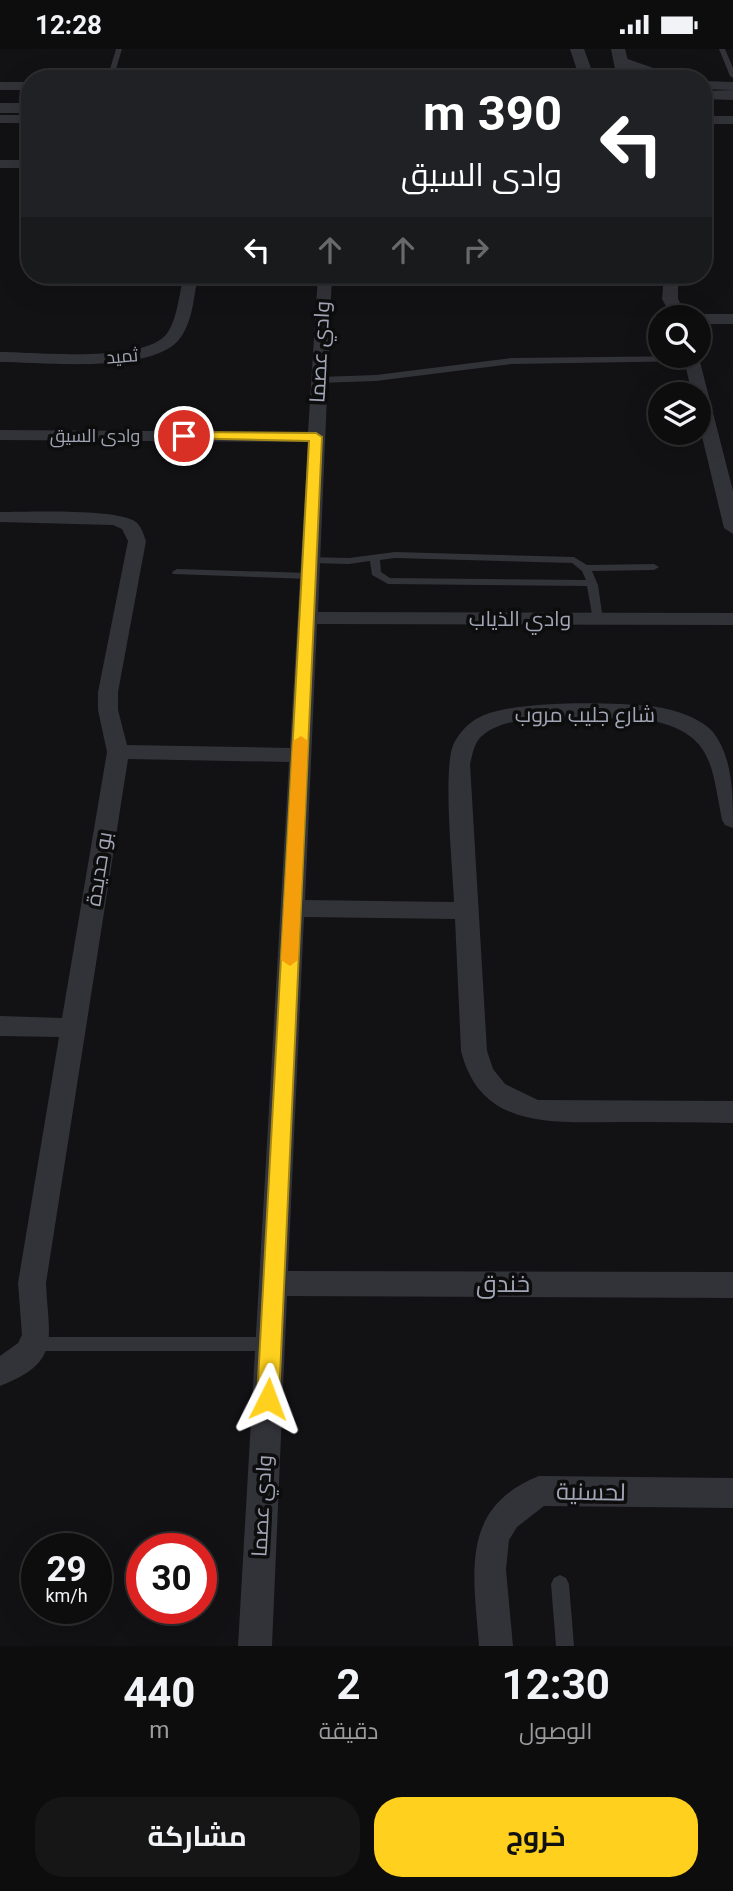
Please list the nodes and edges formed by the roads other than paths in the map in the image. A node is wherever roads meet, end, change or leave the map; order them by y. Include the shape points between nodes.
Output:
1 (119, 49) edge
2 (577, 49) edge
3 (722, 49) edge
4 (622, 65) edge
5 (113, 70) edge
6 (579, 70) edge
7 (640, 70) edge
8 (733, 76) edge
9 (0, 86) edge
10 (21, 86) edge
11 (712, 88) edge
12 (712, 93) edge
13 (731, 94) edge
14 (0, 96) edge
15 (712, 98) edge
16 (21, 105) edge
17 (0, 108) edge
18 (21, 108) edge
19 (21, 109) edge
20 (712, 110) edge
21 (733, 110) edge
22 (21, 111) edge
23 (0, 113) edge
24 (0, 119) edge
25 (712, 120) edge
26 (733, 120) edge
27 (189, 284) edge
28 (324, 284) edge
29 (671, 284) edge
30 (680, 284) edge
31 (674, 305) edge
32 (681, 305) edge
33 (711, 319) edge
34 (733, 319) edge
35 (0, 357) edge
36 (648, 358) edge
37 (695, 368) edge
38 (319, 380) junction
39 (0, 435) edge
40 (316, 437) junction
41 (0, 517) edge
42 (733, 528) edge
43 (375, 557) junction
44 (654, 567) dead end
45 (309, 568) junction
46 (587, 568) junction
47 (177, 572) dead end
48 (590, 583) junction
49 (307, 618) junction
50 (733, 619) edge
51 (598, 620) junction
52 (118, 752) junction
53 (300, 755) junction
54 (733, 820) edge
55 (292, 908) junction
56 (467, 911) junction
57 (0, 1026) edge
58 (73, 1028) junction
59 (733, 1112) edge
60 (274, 1283) junction
61 (733, 1285) edge
62 (35, 1344) junction
63 (271, 1344) junction
64 (0, 1371) edge
65 (733, 1493) edge
66 (560, 1584) dead end
67 (255, 1646) edge
68 (496, 1646) edge
69 (565, 1646) edge

1 - 5 lane
2 - 6 street
3 - 8 lane
4 - 7 street
9 - 10 street
11 - 13 street
12 - 13 street
13 - 15 street
14 - 16 street
17 - 18 street
19 - 23 street
20 - 21 street
22 - 24 street
25 - 26 street
27 - 35 street, ثميد via 178,330 161,349 119,358
28 - 38 street, وادي عصما
29 - 31 street
30 - 32 street
33 - 34 street
36 - 38 lane via 502,362
37 - 42 street
38 - 40 street, وادي عصما
39 - 40 street, وادى السيق
40 - 45 street, وادي عصما
41 - 52 street, بو حديدة via 104,518 134,530 136,541 108,692
43 - 45 lane
43 - 46 lane via 568,559
43 - 48 lane via 376,573 388,581
44 - 46 lane
45 - 47 lane
45 - 49 street, وادي عصما
46 - 48 lane
48 - 51 lane
49 - 51 street, وادي الذياب
49 - 53 street, وادي عصما
50 - 51 street, وادي الذياب
52 - 53 street
52 - 58 street, بو حديدة
53 - 55 street, وادي عصما
54 - 56 street, شارع جليب مروب via 714,745 688,723 650,713 537,711 496,717 480,725 460,749
55 - 56 street
55 - 60 street, وادي عصما
56 - 59 street, شارع جليب مروب via 475,1059 486,1083 499,1095 538,1111
57 - 58 street
58 - 62 street, بو حديدة via 32,1283 38,1332
60 - 61 street, خندق
60 - 63 street, وادي عصما
62 - 63 lane
62 - 64 street
63 - 67 street, وادي عصما
65 - 68 street, لحسنية via 539,1491 499,1526 491,1559
66 - 69 lane

